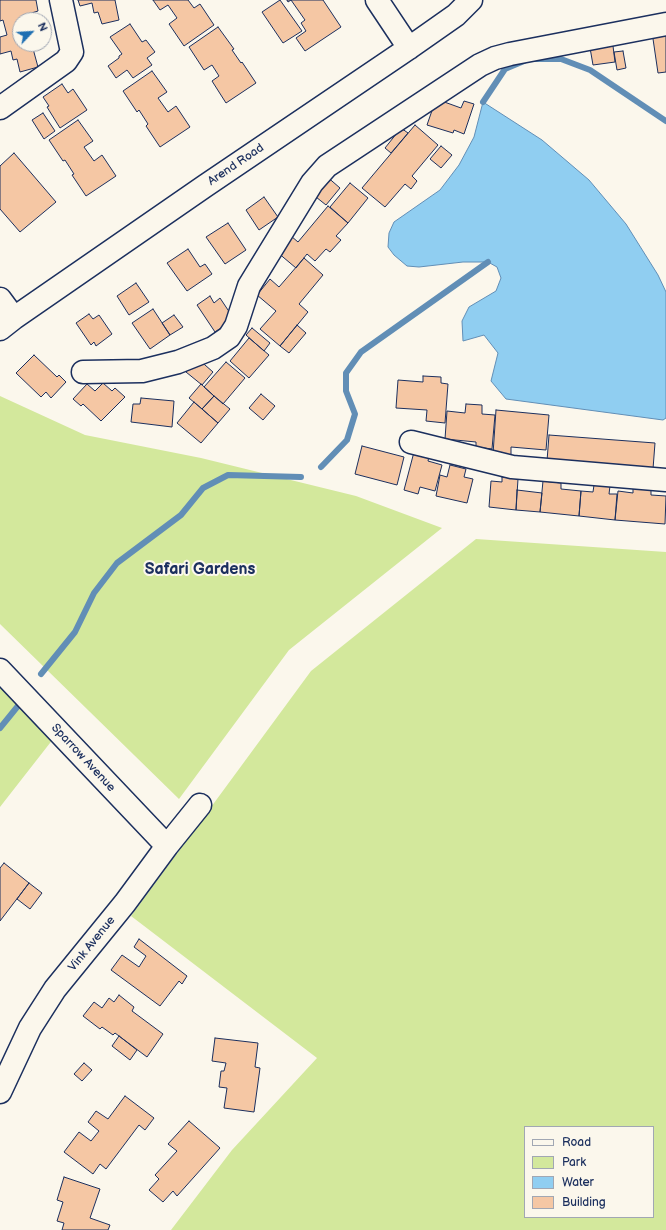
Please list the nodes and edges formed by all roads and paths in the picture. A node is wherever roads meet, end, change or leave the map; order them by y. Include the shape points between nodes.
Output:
1 (61, 0) edge
2 (377, 0) edge
3 (472, 0) edge
4 (666, 24) edge
5 (409, 48) junction
6 (0, 108) edge
7 (0, 299) edge
8 (7, 323) edge
9 (83, 372) dead end
10 (411, 442) dead end
11 (666, 480) edge
12 (0, 670) edge
13 (200, 805) dead end
14 (167, 846) junction
15 (0, 1092) edge

1 - 6 street via 72,52 66,61
2 - 5 street
3 - 5 street, Arend Road
4 - 9 street via 510,54 480,65 327,166 312,182 249,286 236,326 229,337 213,348 178,362 142,371
5 - 8 street, Arend Road
7 - 8 street
10 - 11 street via 512,467
12 - 14 street, Sparrow Avenue
13 - 14 street, Vink Avenue
14 - 15 street, Vink Avenue via 125,903 55,989 30,1028

